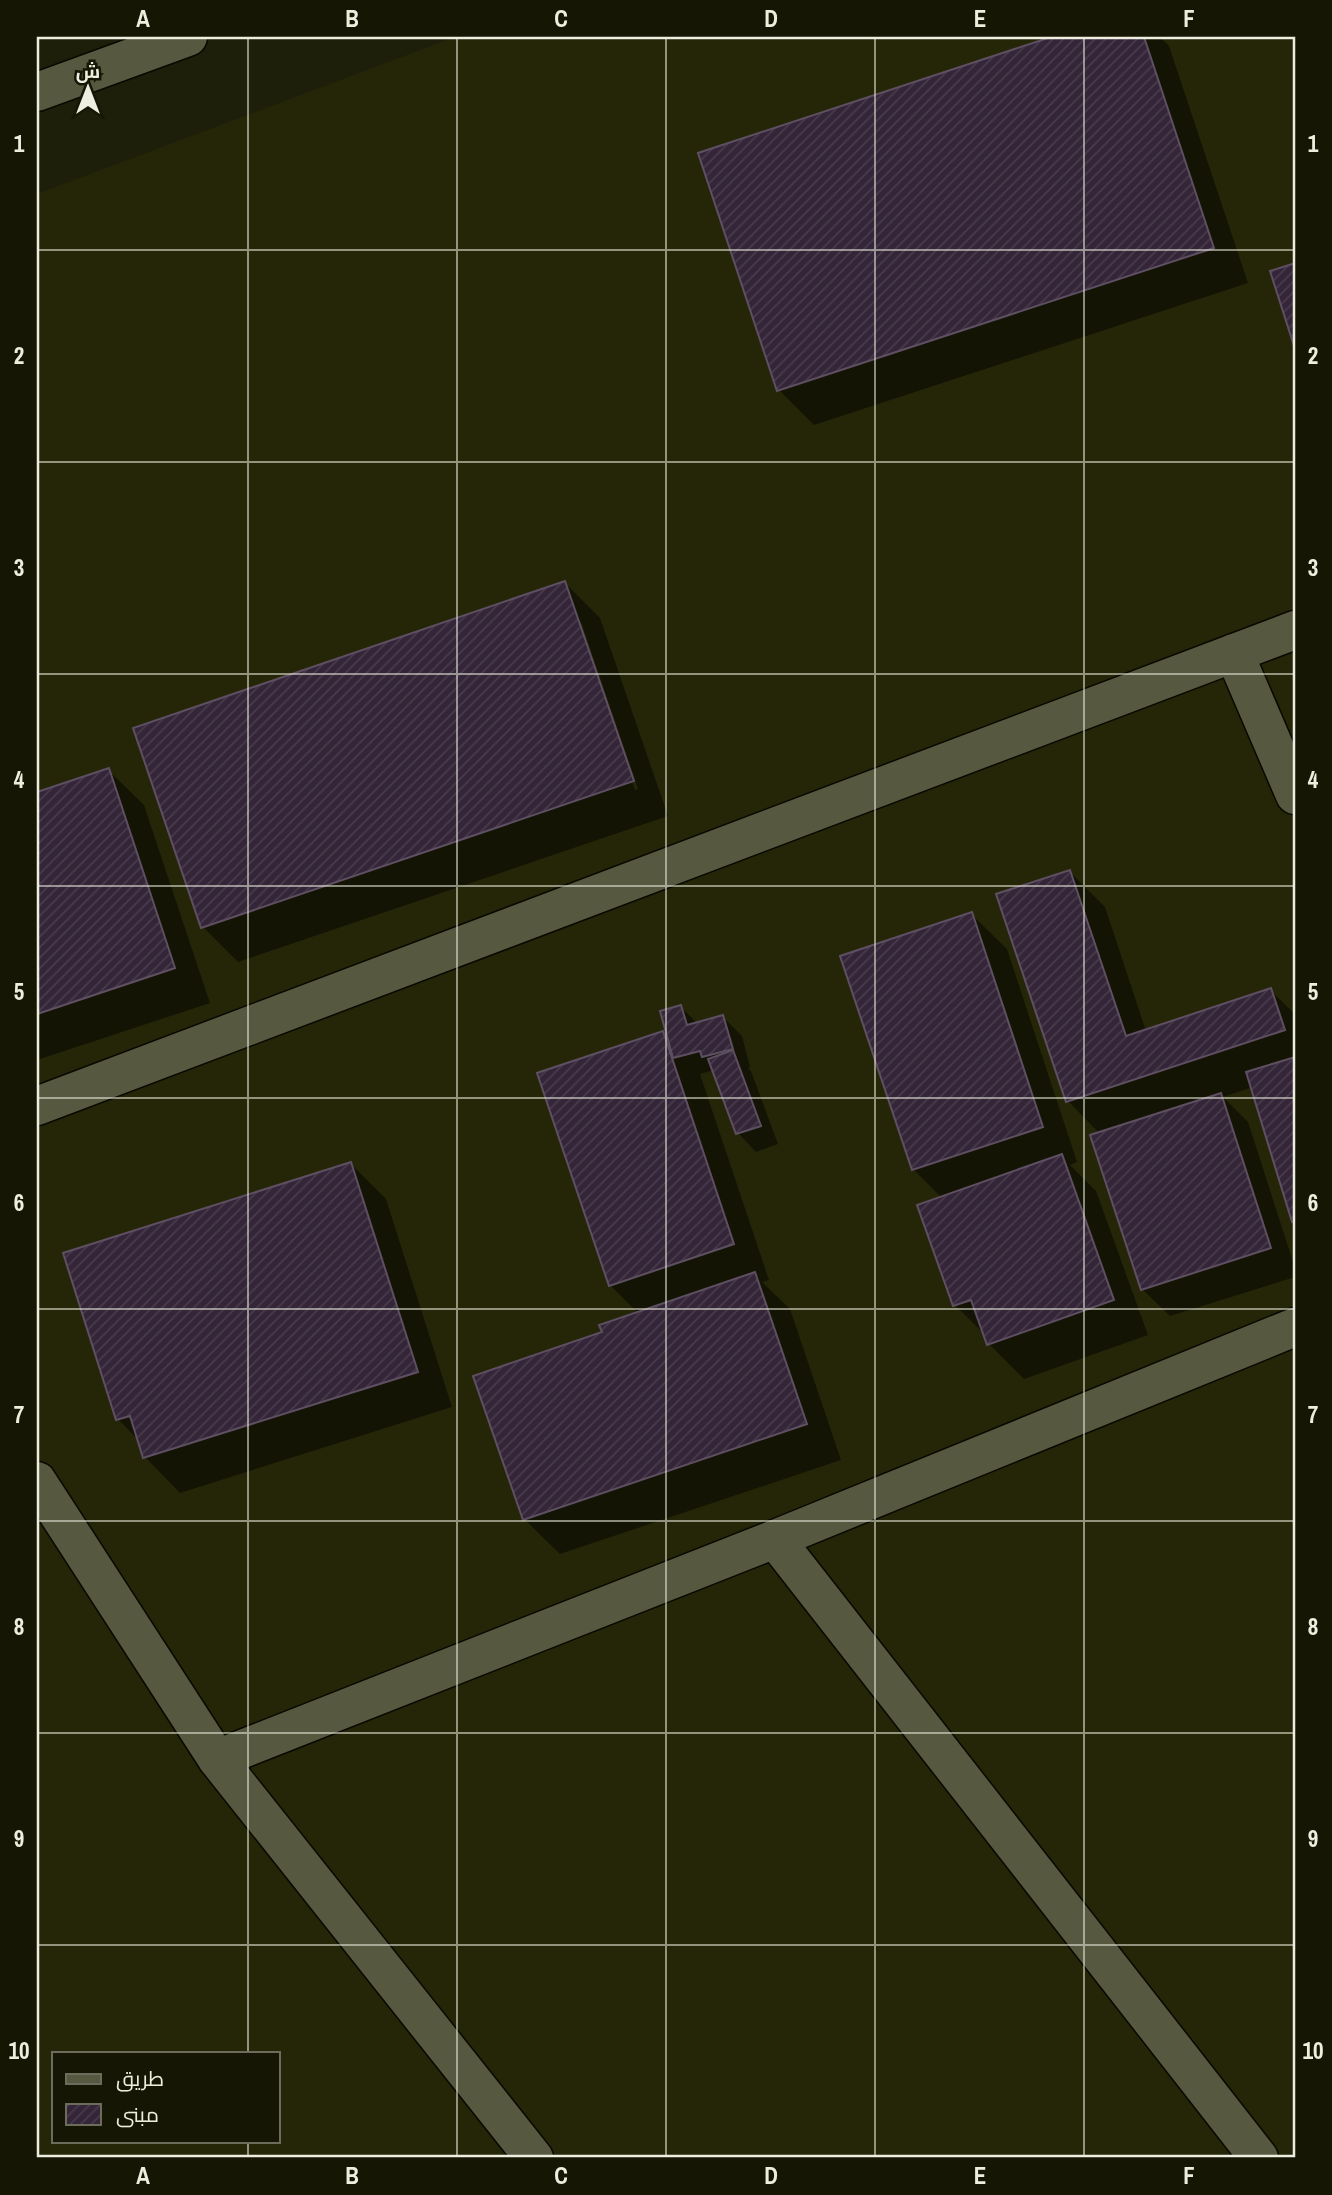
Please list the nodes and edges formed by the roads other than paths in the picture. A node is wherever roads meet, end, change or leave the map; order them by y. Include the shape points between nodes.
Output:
1 (188, 37) edge
2 (37, 92) edge
3 (1295, 630) edge
4 (1234, 653) junction
5 (1295, 795) edge
6 (37, 1106) edge
7 (1292, 1335) edge
8 (37, 1481) edge
9 (775, 1539) junction
10 (217, 1759) junction
11 (534, 2158) edge
12 (1259, 2158) edge

1 - 2 street
3 - 4 street
4 - 5 street
4 - 6 street
7 - 9 street
8 - 10 street
9 - 10 street
9 - 12 street
10 - 11 street

